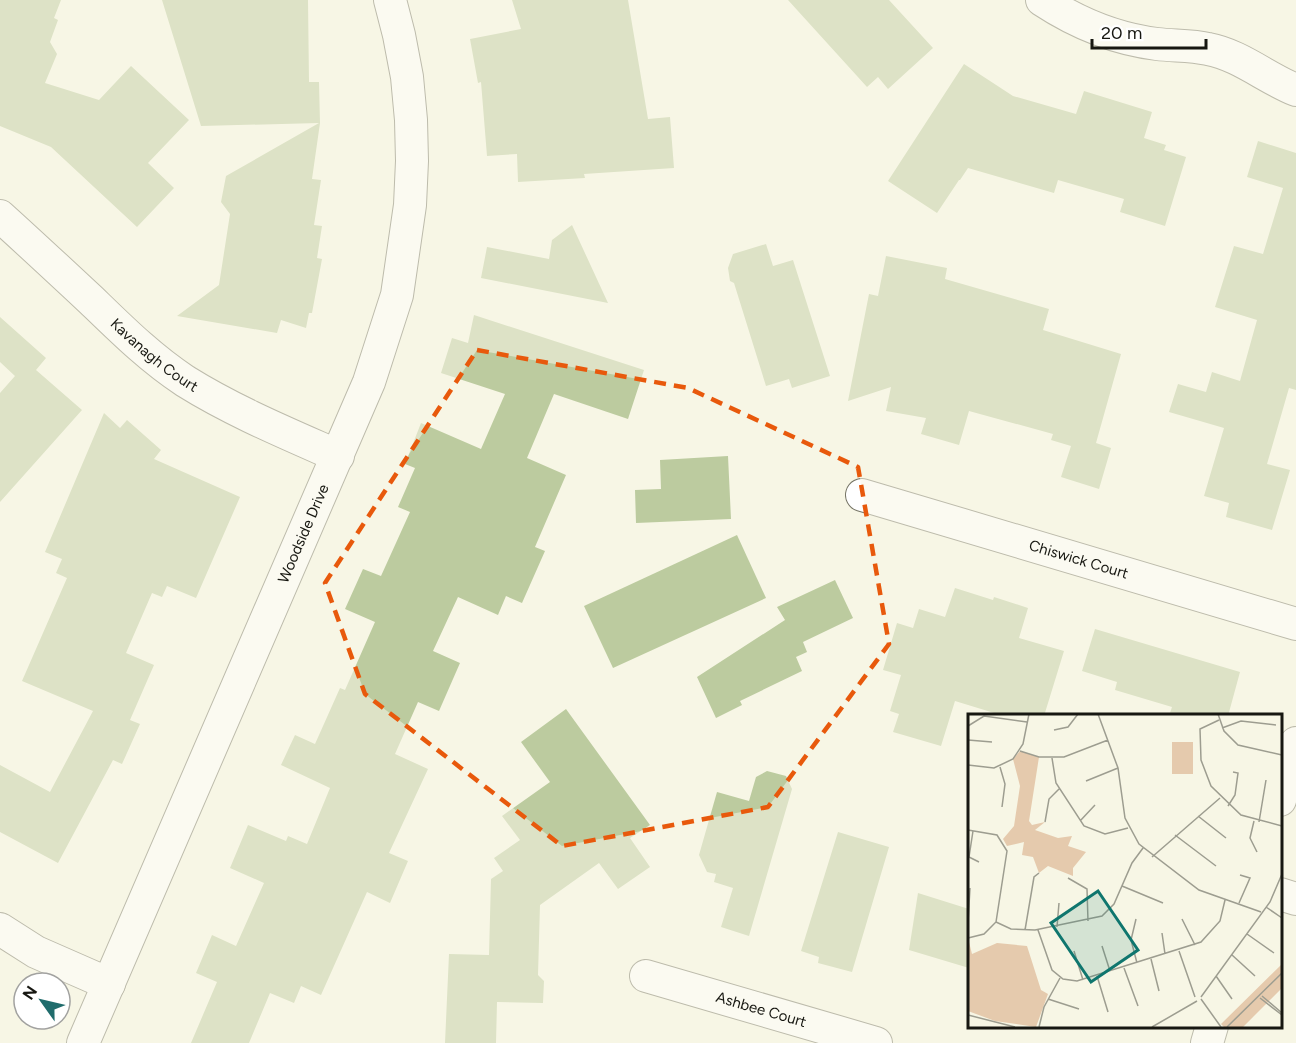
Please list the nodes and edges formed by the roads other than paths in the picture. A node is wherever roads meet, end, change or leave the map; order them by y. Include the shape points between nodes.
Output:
1 (390, 0) edge
2 (1042, 0) edge
3 (1296, 90) edge
4 (0, 216) edge
5 (338, 456) junction
6 (862, 495) dead end
7 (1296, 624) edge
8 (1296, 743) edge
9 (1281, 796) edge
10 (1281, 894) edge
11 (1296, 899) edge
12 (0, 929) edge
13 (646, 976) dead end
14 (109, 984) junction
15 (1211, 1028) edge
16 (83, 1043) edge
17 (876, 1043) edge
18 (1206, 1043) edge

1 - 5 street, Woodside Drive via 410,109 410,205 397,295 369,382
2 - 3 street via 1068,17 1122,37 1229,55
4 - 5 street, Kavanagh Court via 131,339 184,380 239,411
5 - 14 street, Woodside Drive
6 - 7 street, Chiswick Court
8 - 9 street
10 - 11 street
12 - 14 street via 36,952
13 - 17 street, Ashbee Court
14 - 16 street, Woodside Drive
15 - 18 street

